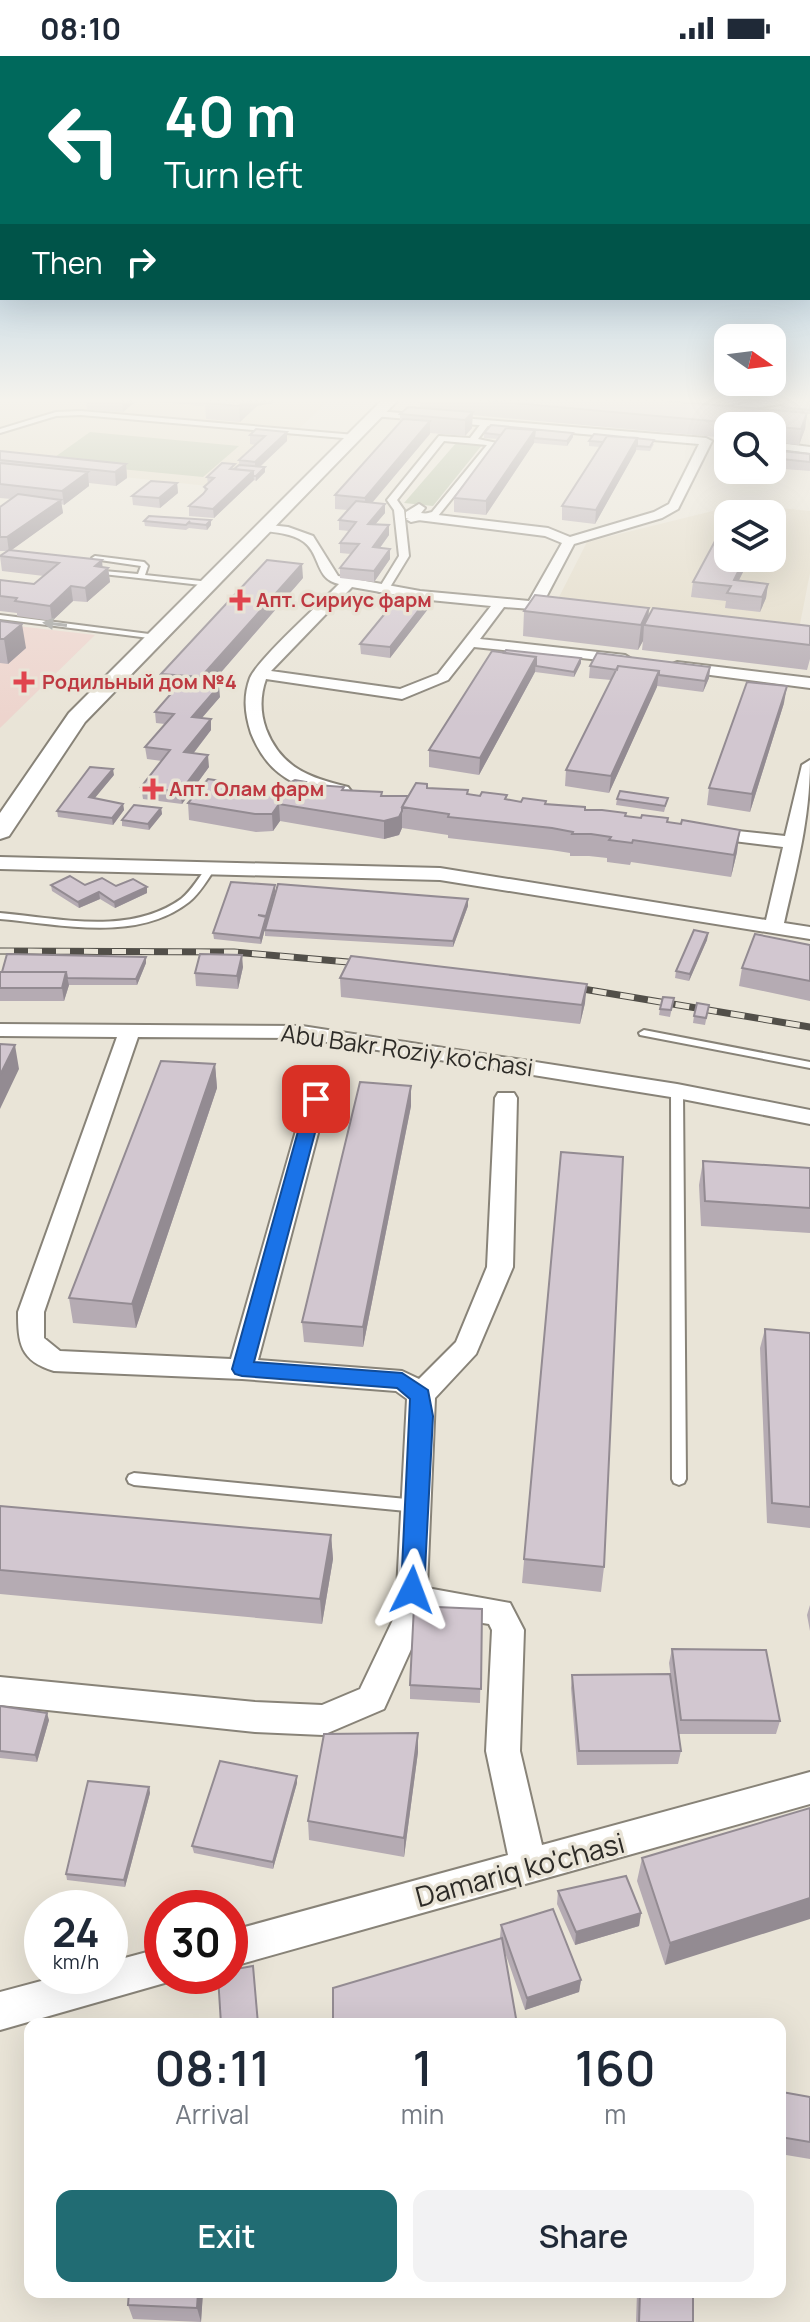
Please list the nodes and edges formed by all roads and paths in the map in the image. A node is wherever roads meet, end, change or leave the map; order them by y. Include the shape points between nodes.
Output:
1 (287, 506) edge
2 (396, 506) edge
3 (442, 506) edge
4 (674, 506) edge
5 (419, 513) junction
6 (400, 521) junction
7 (266, 527) junction
8 (569, 541) junction
9 (95, 558) edge
10 (83, 570) edge
11 (141, 576) junction
12 (349, 582) junction
13 (210, 584) junction
14 (383, 590) junction
15 (501, 602) junction
16 (534, 606) junction
17 (565, 609) edge
18 (0, 617) edge
19 (157, 637) junction
20 (472, 642) junction
21 (260, 674) junction
22 (810, 683) edge
23 (810, 765) edge
24 (360, 795) edge
25 (806, 809) edge
26 (0, 831) edge
27 (695, 832) edge
28 (795, 843) junction
29 (0, 863) edge
30 (211, 867) junction
31 (0, 916) edge
32 (774, 926) junction
33 (810, 933) edge
34 (0, 1030) edge
35 (130, 1031) junction
36 (644, 1033) dead end
37 (810, 1065) edge
38 (677, 1091) junction
39 (506, 1098) dead end
40 (316, 1099) dead end
41 (810, 1117) edge
42 (242, 1369) junction
43 (421, 1395) junction
44 (134, 1479) dead end
45 (679, 1479) dead end
46 (417, 1506) junction
47 (418, 1600) junction
48 (0, 1691) edge
49 (810, 1788) edge
50 (529, 1868) junction
51 (248, 1944) edge
52 (144, 1972) edge
53 (0, 2011) edge

1 - 7 main road
2 - 6 street
3 - 5 street via 435,514
4 - 8 street
5 - 6 street
5 - 8 street via 548,532
6 - 14 street via 404,556
7 - 12 street via 304,537 316,546 326,572
7 - 13 main road
8 - 16 street
9 - 11 lane via 142,563
10 - 11 lane
11 - 13 lane
12 - 14 street
12 - 21 street
13 - 19 main road
14 - 15 street
15 - 16 street
15 - 20 street
16 - 17 street
19 -> 18 lane
19 - 26 main road via 77,718
20 - 21 street via 443,677 402,694
20 - 22 street
21 - 24 street via 252,706 262,743 282,769 309,784
23 - 25 street
25 - 28 street
27 - 28 street
28 - 32 street
29 - 30 street
30 - 31 lane via 187,899 160,917 119,924
30 - 32 street via 440,874
32 - 33 street
34 - 35 street, Abu Bakr Roziy ko'chasi
35 - 38 street, Abu Bakr Roziy ko'chasi via 302,1032
35 - 42 street via 31,1312 31,1342 54,1361
36 - 37 lane
38 - 41 street, Abu Bakr Roziy ko'chasi
38 - 45 lane
39 - 43 street via 500,1267 467,1347
40 - 42 street
42 - 43 street via 402,1381
43 - 46 street
44 - 46 lane
46 - 47 street via 412,1590
47 - 48 street via 372,1699 323,1720
47 - 50 street via 499,1612 508,1630 503,1751
49 - 50 street, Damariq ko'chasi
50 - 51 street, Damariq ko'chasi
52 - 53 street

